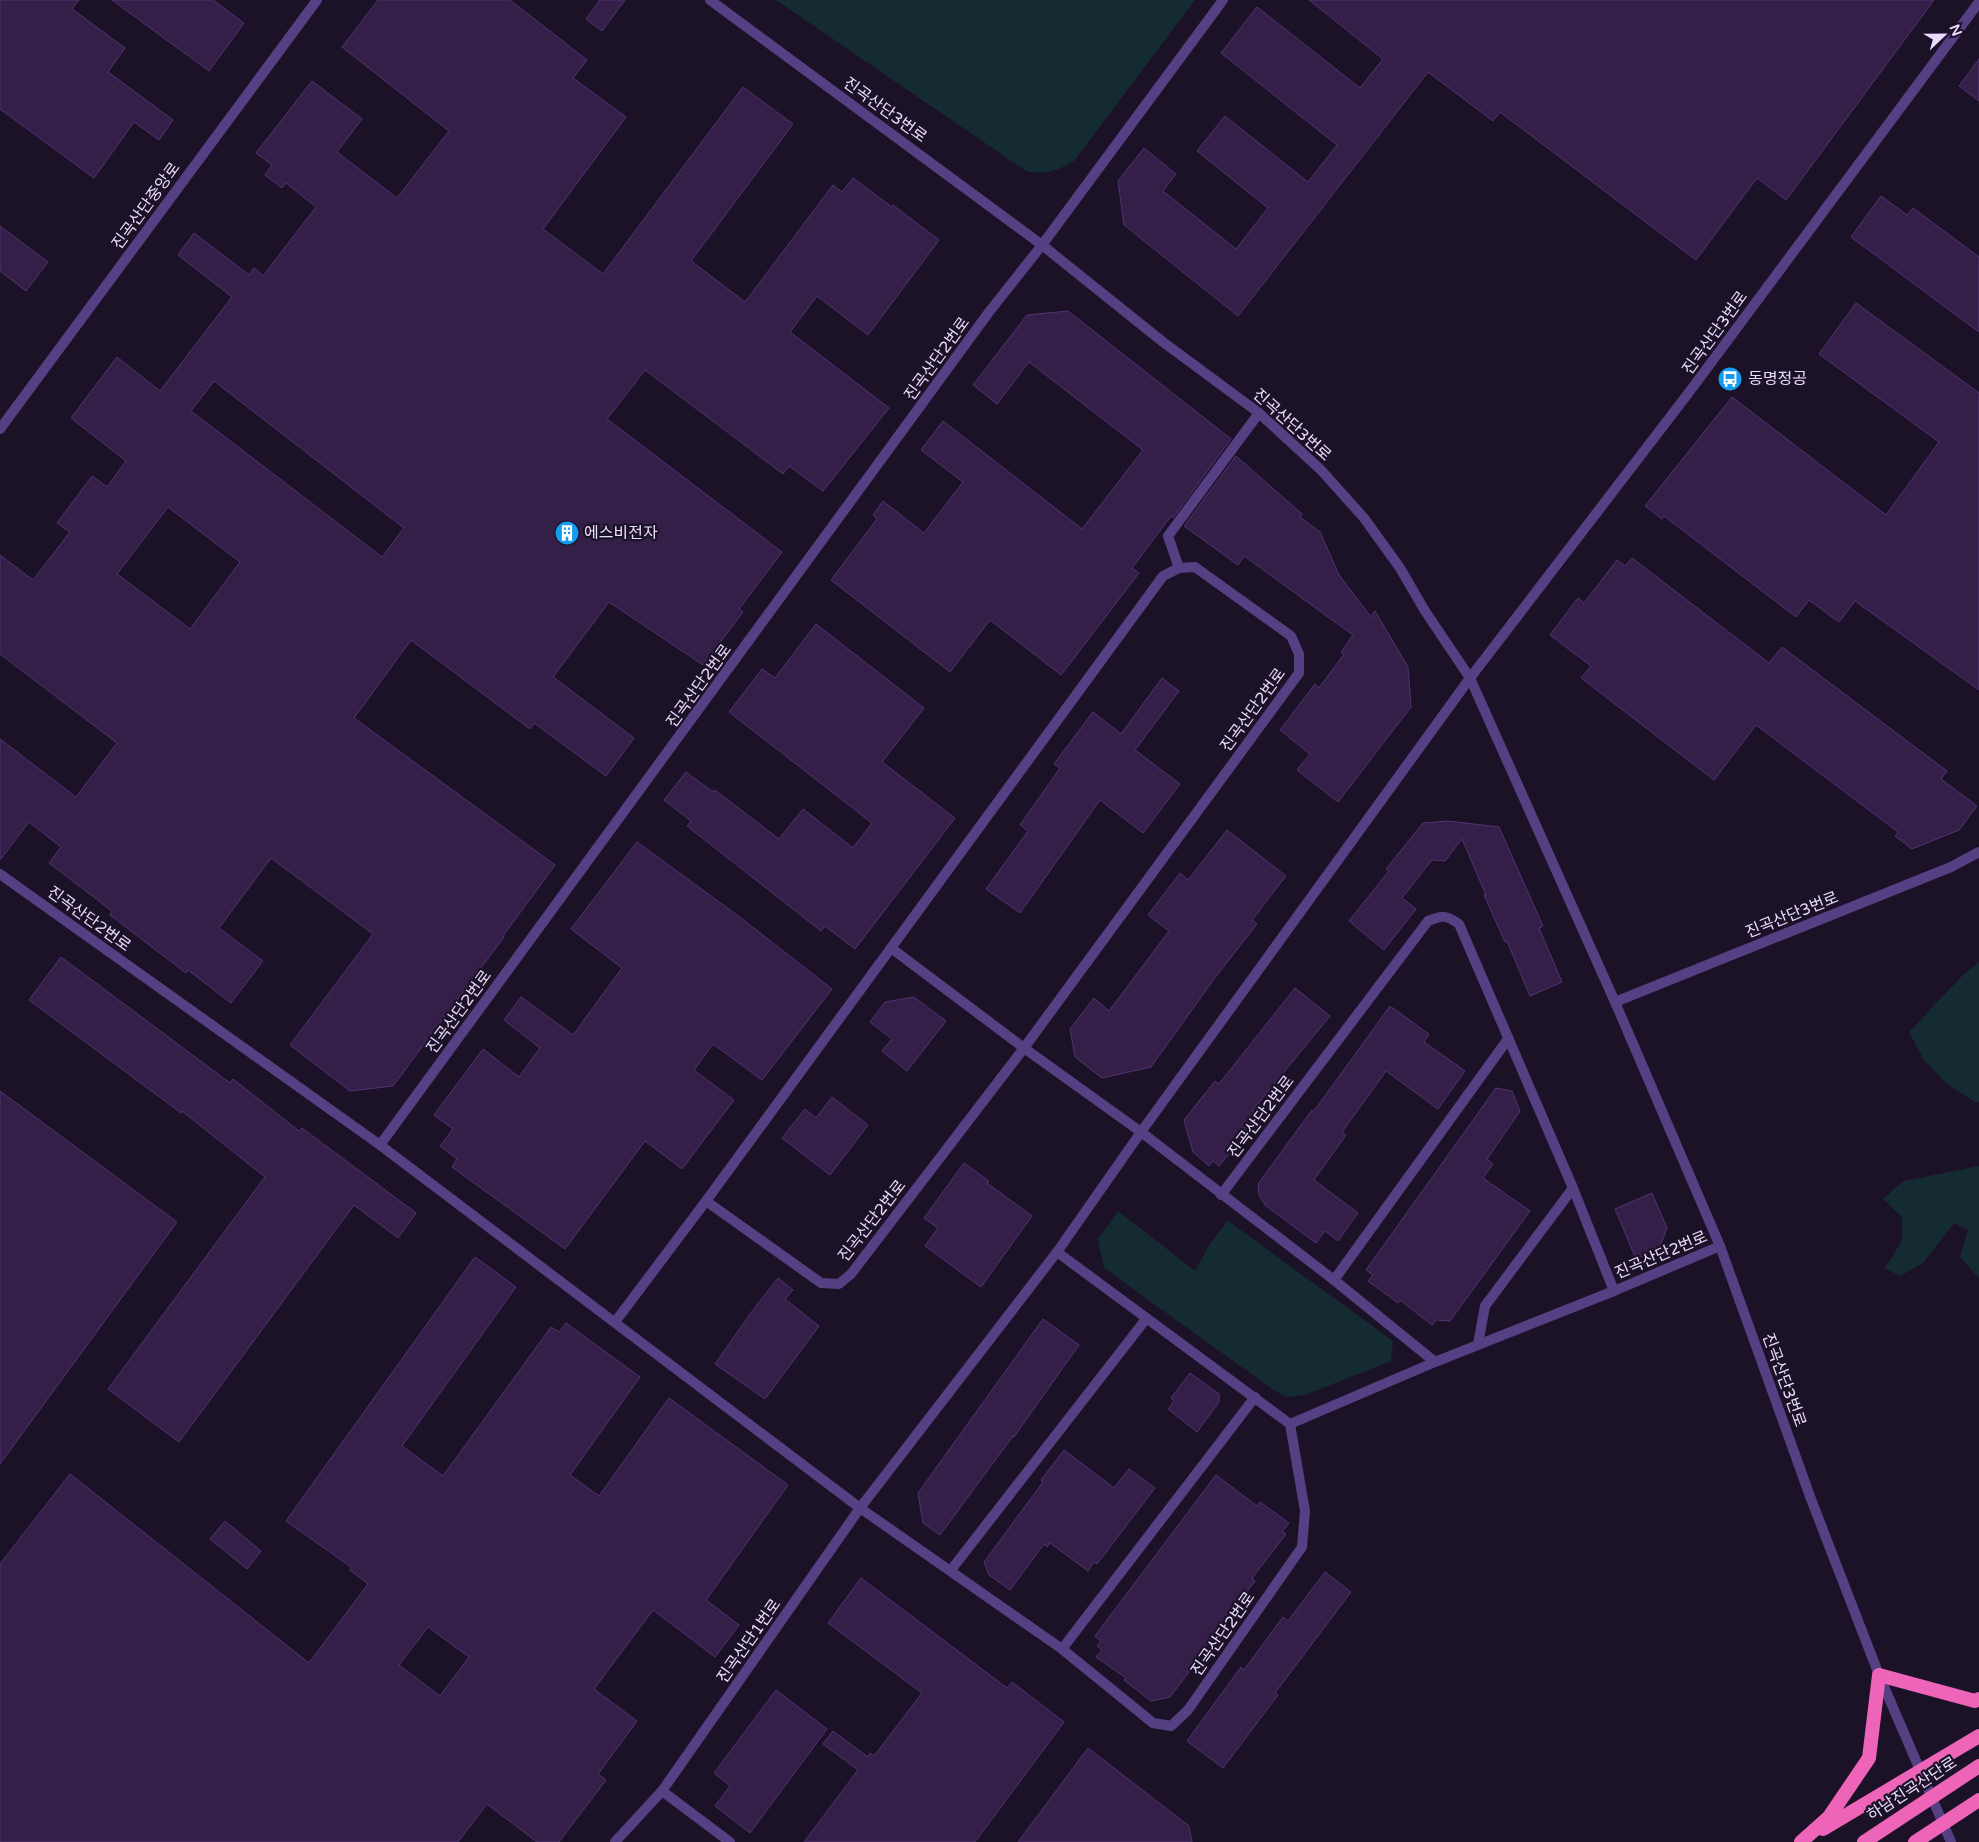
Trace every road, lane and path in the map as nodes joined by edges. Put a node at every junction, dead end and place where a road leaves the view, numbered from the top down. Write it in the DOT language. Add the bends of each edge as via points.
graph roads {
  1 [pos="317,0"];
  2 [pos="710,0"];
  3 [pos="1223,0"];
  4 [pos="1979,2"];
  5 [pos="1042,245"];
  6 [pos="1259,413"];
  7 [pos="0,429"];
  8 [pos="1179,568"];
  9 [pos="1470,678"];
  10 [pos="1979,852"];
  11 [pos="0,874"];
  12 [pos="891,948"];
  13 [pos="1615,1002"];
  14 [pos="1508,1039"];
  15 [pos="1024,1048"];
  16 [pos="1140,1132"];
  17 [pos="380,1145"];
  18 [pos="1573,1188"];
  19 [pos="1221,1195"];
  20 [pos="706,1201"];
  21 [pos="1720,1246"];
  22 [pos="1057,1252"];
  23 [pos="1334,1280"];
  24 [pos="1614,1291"];
  25 [pos="1146,1320"];
  26 [pos="615,1322"];
  27 [pos="1478,1344"];
  28 [pos="1435,1362"];
  29 [pos="1255,1397"];
  30 [pos="1290,1424"];
  31 [pos="860,1508"];
  32 [pos="951,1570"];
  33 [pos="1062,1649"];
  34 [pos="1879,1675"];
  35 [pos="1979,1699"];
  36 [pos="1979,1736"];
  37 [pos="1979,1766"];
  38 [pos="1921,1770"];
  39 [pos="662,1791"];
  40 [pos="1979,1800"];
  41 [pos="1804,1841"];
  42 [pos="615,1842"];
  43 [pos="730,1842"];
  44 [pos="1864,1842"];
  45 [pos="1915,1842"];
  46 [pos="1951,1842"];
  1 -- 7 [label="street, 진곡산단중앙로"];
  2 -- 5 [label="street, 진곡산단3번로"];
  3 -- 5 [label="street"];
  4 -- 9 [label="street, 진곡산단3번로" via="1690,391"];
  5 -- 6 [label="street, 진곡산단3번로" via="1163,342"];
  5 -- 17 [label="street, 진곡산단2번로"];
  6 -- 8 [label="street" via="1168,536"];
  6 -- 9 [label="street, 진곡산단3번로" via="1321,470 1364,518"];
  8 -- 12 [label="street" via="1163,576"];
  8 -- 15 [label="street, 진곡산단2번로" via="1195,567 1291,636 1299,654 1299,673"];
  9 -- 13 [label="street, 진곡산단3번로"];
  9 -- 16 [label="street"];
  10 -- 13 [label="street, 진곡산단3번로" via="1951,867"];
  11 -- 17 [label="street, 진곡산단2번로"];
  12 -- 15 [label="street"];
  12 -- 20 [label="street"];
  13 -- 21 [label="street, 진곡산단3번로"];
  14 -- 18 [label="street, 진곡산단2번로"];
  14 -- 19 [label="street, 진곡산단2번로" via="1459,924 1440,916 1428,921"];
  14 -- 23 [label="street"];
  15 -- 16 [label="street"];
  15 -- 20 [label="street, 진곡산단2번로" via="851,1274 839,1284 821,1283"];
  16 -- 19 [label="street"];
  16 -- 22 [label="street"];
  17 -- 26 [label="street, 진곡산단2번로"];
  18 -- 24 [label="street, 진곡산단2번로"];
  18 -- 27 [label="street" via="1485,1306"];
  19 -- 23 [label="street"];
  20 -- 26 [label="street"];
  21 -- 24 [label="street, 진곡산단2번로"];
  21 -- 34 [label="street, 진곡산단3번로" via="1811,1499"];
  22 -- 25 [label="street"];
  22 -- 31 [label="street"];
  23 -- 28 [label="street"];
  24 -- 27 [label="street, 진곡산단2번로"];
  25 -- 29 [label="street"];
  25 -- 32 [label="street"];
  26 -- 31 [label="street, 진곡산단2번로"];
  27 -- 28 [label="street, 진곡산단2번로"];
  28 -- 30 [label="street, 진곡산단2번로"];
  29 -- 30 [label="street"];
  29 -- 33 [label="street"];
  30 -- 33 [label="street, 진곡산단2번로" via="1305,1511 1302,1548 1177,1721 1171,1726 1153,1723"];
  31 -- 32 [label="street, 진곡산단2번로"];
  31 -- 39 [label="street, 진곡산단1번로"];
  32 -- 33 [label="street, 진곡산단2번로"];
  34 -- 35 [label="highway" via="1975,1701"];
  34 -- 38 [label="street, 진곡산단3번로"];
  34 -- 41 [label="highway" via="1869,1758 1829,1817"];
  36 -- 38 [label="highway"];
  37 -- 44 [label="highway, 하남진곡산단로"];
  38 -- 41 [label="highway"];
  38 -- 46 [label="street, 진곡산단3번로"];
  39 -- 42 [label="street, 진곡산단1번로"];
  39 -- 43 [label="street"];
  40 -- 45 [label="highway"];
}
